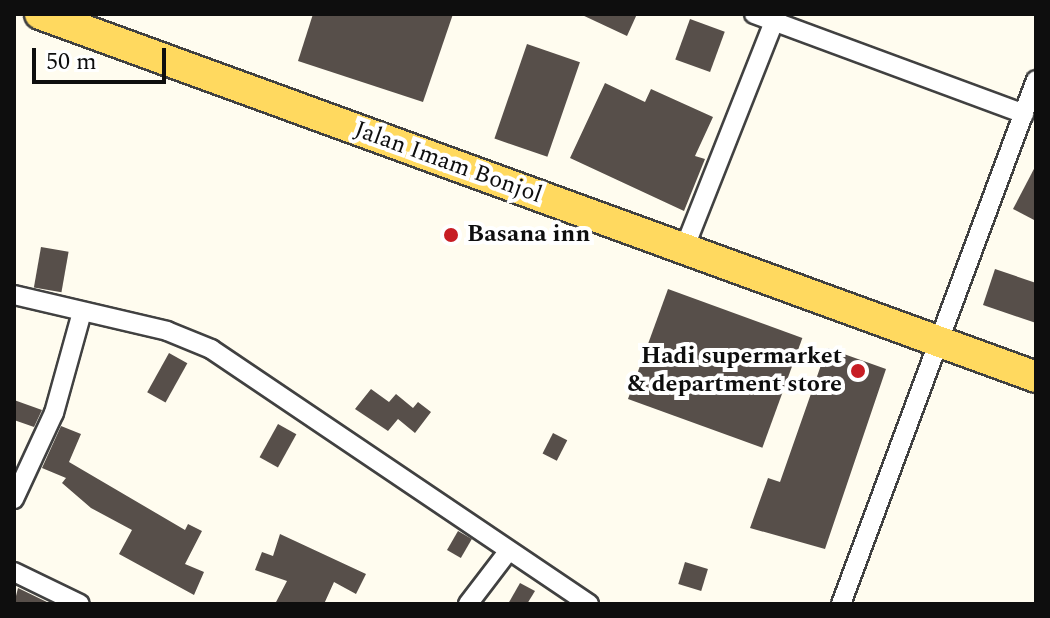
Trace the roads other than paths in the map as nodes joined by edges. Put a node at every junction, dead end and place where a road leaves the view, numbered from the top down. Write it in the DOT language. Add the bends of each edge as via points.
graph roads {
  1 [pos="40,14"];
  2 [pos="754,14"];
  3 [pos="776,18"];
  4 [pos="1036,80"];
  5 [pos="1024,114"];
  6 [pos="684,249"];
  7 [pos="14,295"];
  8 [pos="82,312"];
  9 [pos="939,342"];
  10 [pos="1036,377"];
  11 [pos="14,499"];
  12 [pos="507,553"];
  13 [pos="14,572"];
  14 [pos="80,604"];
  15 [pos="468,604"];
  16 [pos="589,604"];
  17 [pos="841,604"];
  1 -- 6 [label="main road, Jalan Imam Bonjol"];
  2 -- 3 [label="street"];
  3 -- 5 [label="street"];
  3 -- 6 [label="street"];
  4 -- 5 [label="street"];
  5 -- 9 [label="street"];
  6 -- 9 [label="main road, Jalan Imam Bonjol"];
  7 -- 8 [label="street"];
  8 -- 11 [label="street" via="54,413"];
  8 -- 12 [label="street" via="167,331 211,349 320,418"];
  9 -- 10 [label="main road, Jalan Imam Bonjol"];
  9 -- 17 [label="street"];
  12 -- 15 [label="street"];
  12 -- 16 [label="street"];
  13 -- 14 [label="street"];
}
